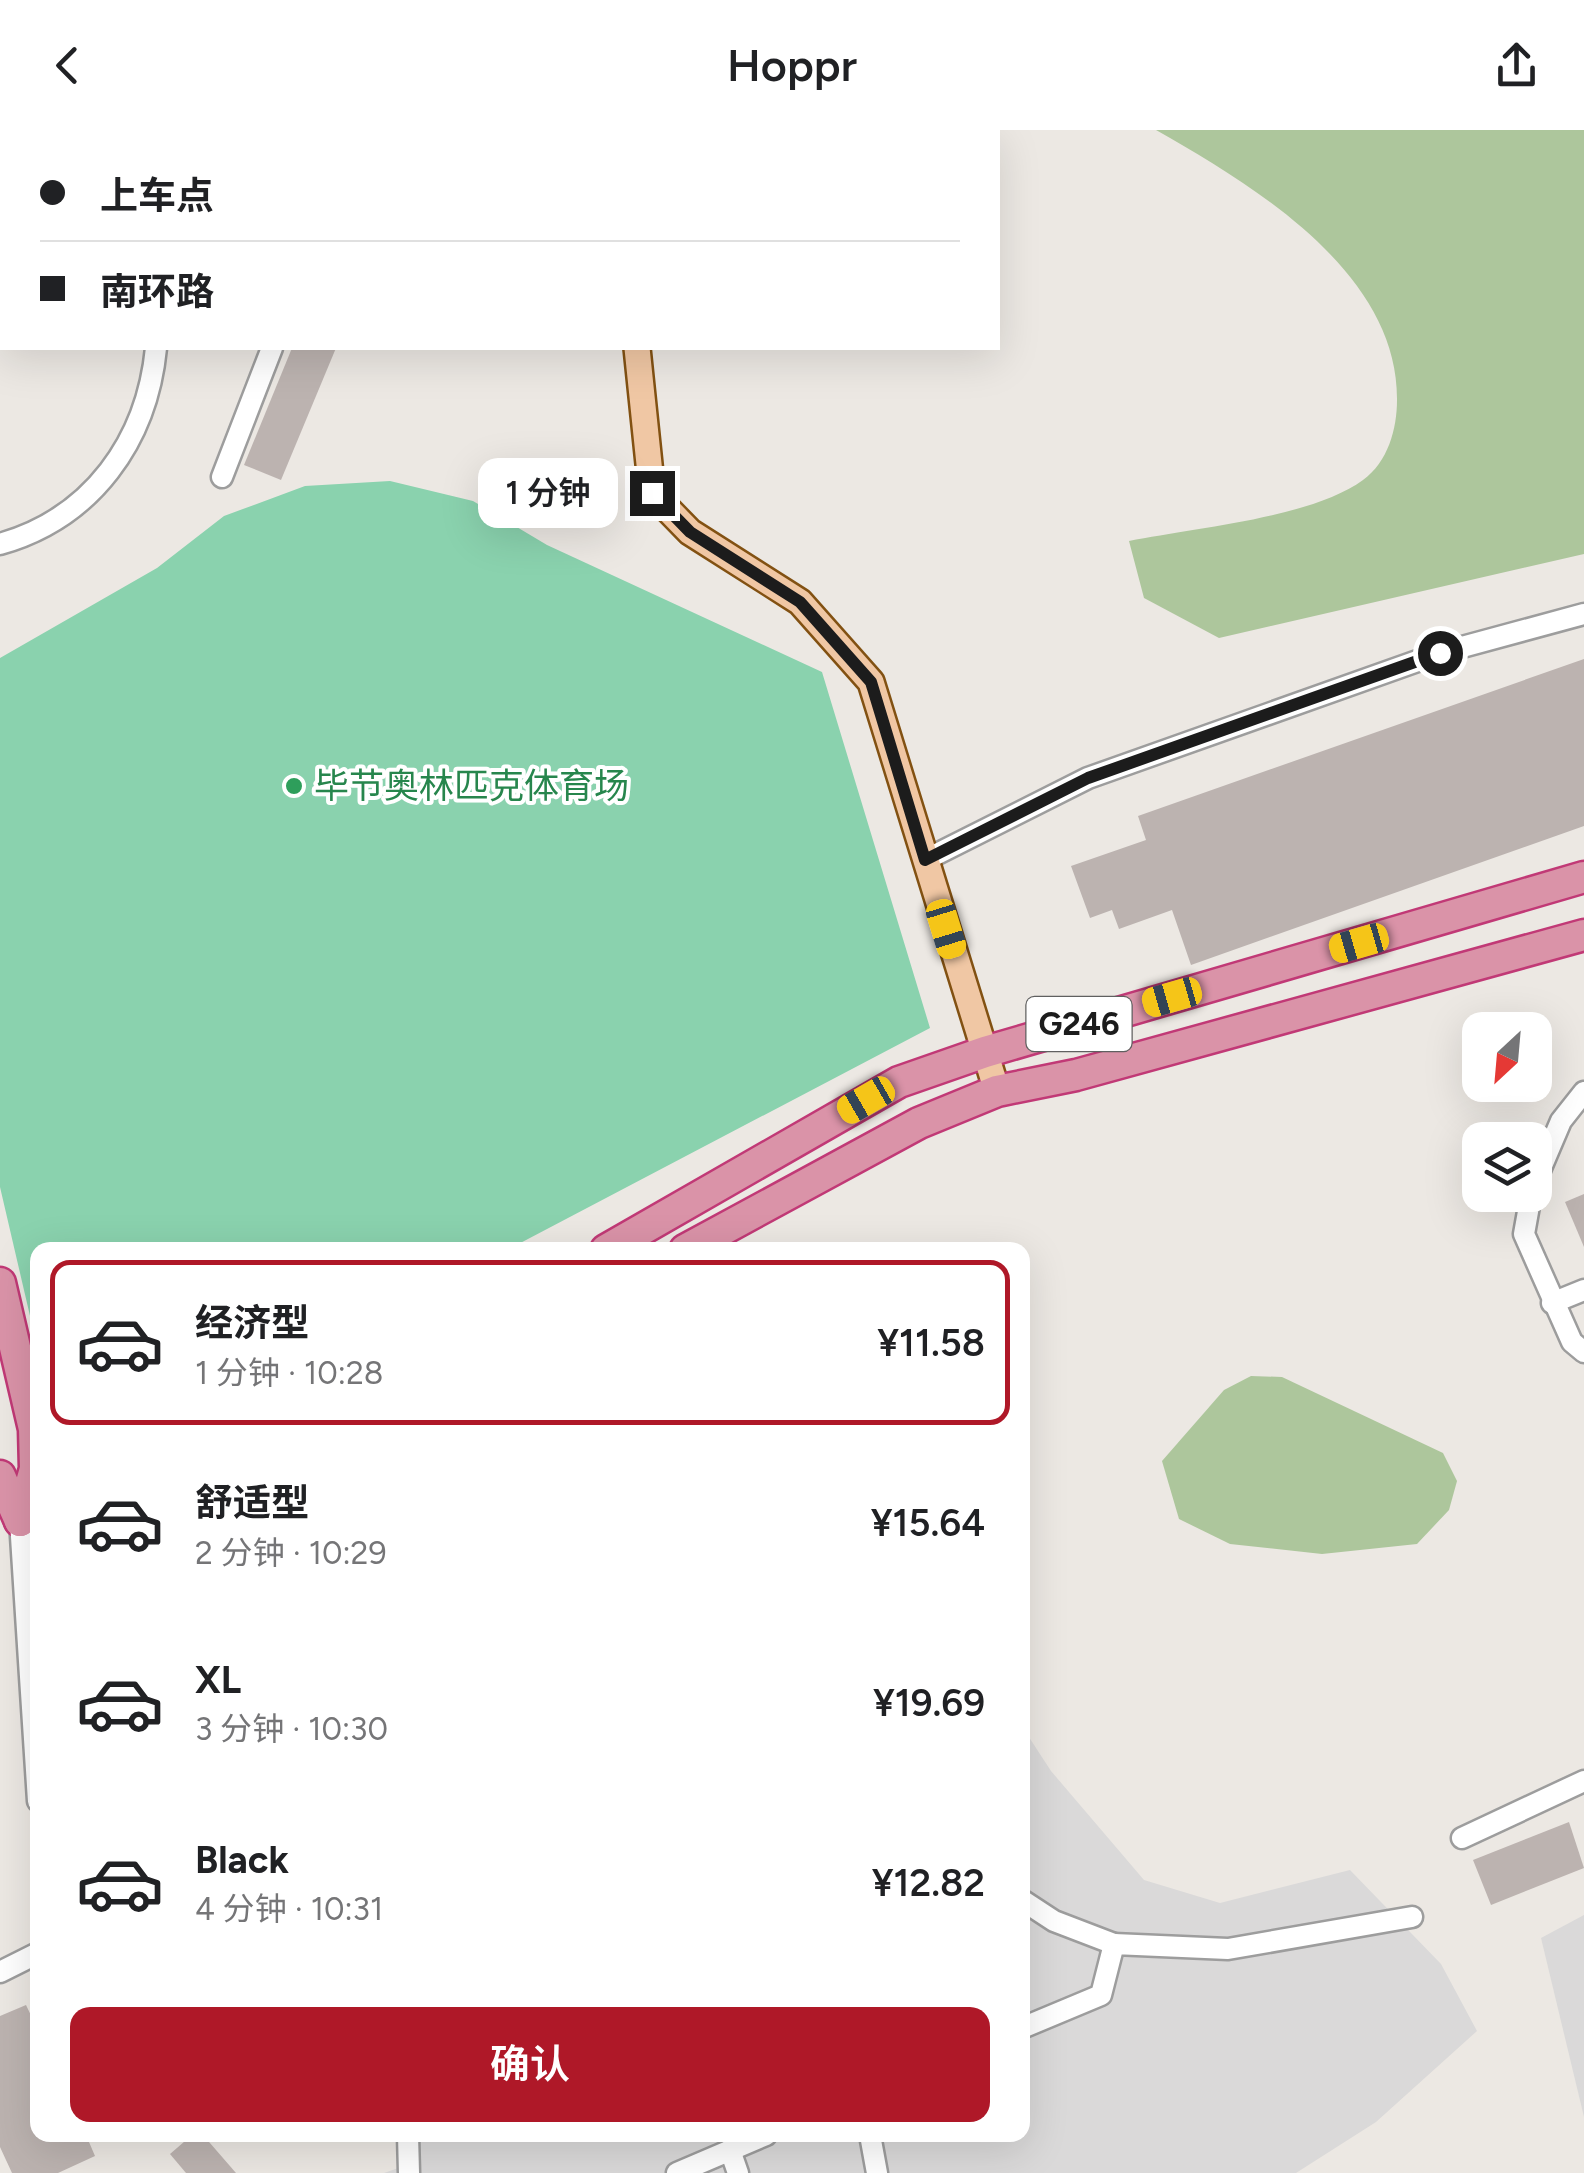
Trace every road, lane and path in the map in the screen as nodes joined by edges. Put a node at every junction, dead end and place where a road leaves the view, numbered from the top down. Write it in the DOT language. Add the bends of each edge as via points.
graph roads {
  1 [pos="156,350"];
  2 [pos="271,350"];
  3 [pos="637,350"];
  4 [pos="222,477"];
  5 [pos="0,544"];
  6 [pos="1584,614"];
  7 [pos="925,860"];
  8 [pos="1584,877"];
  9 [pos="1584,936"];
  10 [pos="985,1052"];
  11 [pos="997,1091"];
  12 [pos="1584,1092"];
  13 [pos="1552,1142"];
  14 [pos="1528,1212"];
  15 [pos="620,1242"];
  16 [pos="700,1242"];
  17 [pos="0,1283"];
  18 [pos="1584,1290"];
  19 [pos="1552,1303"];
  20 [pos="1584,1352"];
  21 [pos="30,1413"];
  22 [pos="30,1470"];
  23 [pos="1,1482"];
  24 [pos="30,1487"];
  25 [pos="19,1522"];
  26 [pos="30,1684"];
  27 [pos="1584,1781"];
  28 [pos="1462,1838"];
  29 [pos="1030,1905"];
  30 [pos="1412,1917"];
  31 [pos="1114,1944"];
  32 [pos="30,1957"];
  33 [pos="0,1972"];
  34 [pos="1030,2025"];
  35 [pos="408,2142"];
  36 [pos="749,2142"];
  37 [pos="871,2142"];
  38 [pos="730,2150"];
  39 [pos="408,2173"];
  40 [pos="677,2173"];
  41 [pos="738,2173"];
  42 [pos="877,2173"];
  1 -- 5 [label="street" via="132,442 90,497 33,535"];
  2 -- 4 [label="street"];
  3 -- 7 [label="main road" via="652,493 690,532 800,602 871,682"];
  6 -- 7 [label="street" via="1440,653 1088,778"];
  7 -- 10 [label="main road"];
  8 -- 10 [label="highway, G246"];
  9 -- 11 [label="highway, G246"];
  10 -- 11 [label="main road"];
  10 -- 15 [label="highway, G246" via="898,1082"];
  11 -- 16 [label="highway, G246" via="919,1123"];
  12 -- 13 [label="street"];
  14 -- 19 [label="street" via="1524,1234"];
  17 -- 21 [label="highway"];
  18 -- 19 [label="street"];
  19 -- 20 [label="street"];
  22 -- 23 [label="main road"];
  23 -- 25 [label="highway"];
  24 -- 25 [label="highway"];
  25 -- 26 [label="street"];
  27 -- 28 [label="street"];
  29 -- 31 [label="street"];
  30 -- 31 [label="street" via="1228,1949"];
  31 -- 34 [label="street" via="1101,1995"];
  32 -- 33 [label="street"];
  35 -- 39 [label="street"];
  36 -- 38 [label="street"];
  37 -- 42 [label="street"];
  38 -- 40 [label="street"];
  38 -- 41 [label="street"];
}
